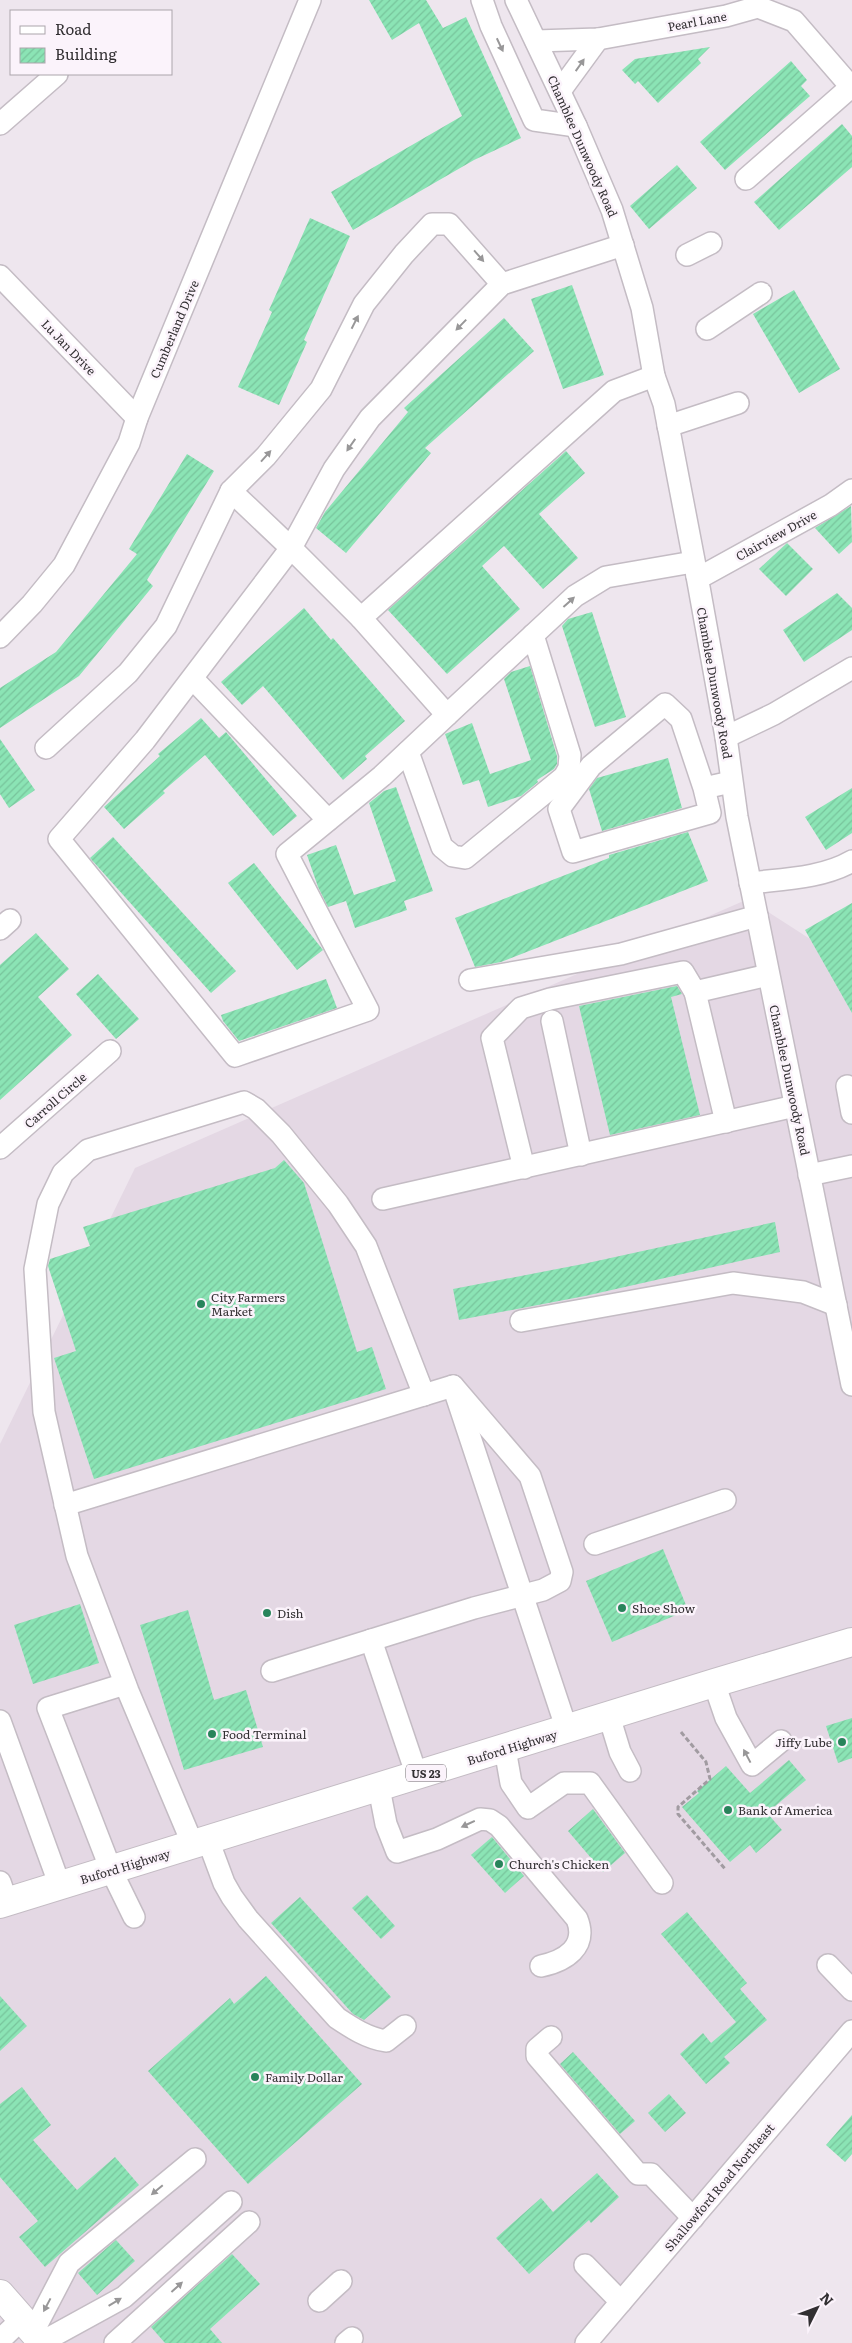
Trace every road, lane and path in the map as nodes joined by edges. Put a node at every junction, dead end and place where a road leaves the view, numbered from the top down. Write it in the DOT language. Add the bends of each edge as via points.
graph roads {
  1 [pos="310,0"];
  2 [pos="482,0"];
  3 [pos="516,0"];
  4 [pos="598,39"];
  5 [pos="536,41"];
  6 [pos="57,75"];
  7 [pos="852,88"];
  8 [pos="560,91"];
  9 [pos="0,124"];
  10 [pos="576,126"];
  11 [pos="746,179"];
  12 [pos="711,243"];
  13 [pos="623,245"];
  14 [pos="687,255"];
  15 [pos="0,276"];
  16 [pos="499,280"];
  17 [pos="761,293"];
  18 [pos="708,329"];
  19 [pos="654,376"];
  20 [pos="738,403"];
  21 [pos="137,418"];
  22 [pos="668,426"];
  23 [pos="852,490"];
  24 [pos="232,491"];
  25 [pos="292,548"];
  26 [pos="695,569"];
  27 [pos="361,618"];
  28 [pos="533,635"];
  29 [pos="0,637"];
  30 [pos="852,668"];
  31 [pos="193,679"];
  32 [pos="448,715"];
  33 [pos="726,737"];
  34 [pos="46,748"];
  35 [pos="408,752"];
  36 [pos="731,782"];
  37 [pos="704,788"];
  38 [pos="328,820"];
  39 [pos="852,861"];
  40 [pos="750,883"];
  41 [pos="757,916"];
  42 [pos="768,975"];
  43 [pos="470,980"];
  44 [pos="695,992"];
  45 [pos="552,1021"];
  46 [pos="110,1051"];
  47 [pos="847,1086"];
  48 [pos="795,1106"];
  49 [pos="852,1112"];
  50 [pos="726,1122"];
  51 [pos="0,1148"];
  52 [pos="581,1155"];
  53 [pos="852,1166"];
  54 [pos="524,1168"];
  55 [pos="809,1175"];
  56 [pos="383,1199"];
  57 [pos="836,1305"];
  58 [pos="521,1320"];
  59 [pos="852,1385"];
  60 [pos="453,1386"];
  61 [pos="424,1395"];
  62 [pos="725,1500"];
  63 [pos="65,1504"];
  64 [pos="595,1544"];
  65 [pos="522,1596"];
  66 [pos="371,1640"];
  67 [pos="852,1642"];
  68 [pos="272,1671"];
  69 [pos="714,1683"];
  70 [pos="125,1684"];
  71 [pos="609,1716"];
  72 [pos="0,1721"];
  73 [pos="567,1730"];
  74 [pos="682,1732"];
  75 [pos="781,1741"];
  76 [pos="505,1749"];
  77 [pos="630,1771"];
  78 [pos="417,1776"];
  79 [pos="378,1788"];
  80 [pos="201,1843"];
  81 [pos="111,1870"];
  82 [pos="726,1870"];
  83 [pos="662,1883"];
  84 [pos="60,1886"];
  85 [pos="2,1896"];
  86 [pos="134,1917"];
  87 [pos="828,1965"];
  88 [pos="541,1966"];
  89 [pos="852,1990"];
  90 [pos="405,2026"];
  91 [pos="852,2031"];
  92 [pos="551,2037"];
  93 [pos="195,2159"];
  94 [pos="231,2202"];
  95 [pos="693,2218"];
  96 [pos="249,2222"];
  97 [pos="585,2265"];
  98 [pos="341,2281"];
  99 [pos="0,2294"];
  100 [pos="319,2301"];
  101 [pos="621,2302"];
  102 [pos="35,2334"];
  103 [pos="0,2340"];
  104 [pos="115,2343"];
  105 [pos="586,2343"];
  1 -- 21 [label="street, Cumberland Drive"];
  2 -- 10 [label="street, one-way" via="534,120"];
  3 -- 5 [label="street, Chamblee Dunwoody Road"];
  4 -- 5 [label="street, Pearl Lane"];
  4 -- 7 [label="street, Pearl Lane" via="726,16 758,7 794,21"];
  8 -- 4 [label="street, one-way"];
  5 -- 8 [label="street, Chamblee Dunwoody Road"];
  6 -- 9 [label="street"];
  7 -- 11 [label="street"];
  8 -- 10 [label="street, Chamblee Dunwoody Road"];
  10 -- 13 [label="street, Chamblee Dunwoody Road" via="612,210"];
  12 -- 14 [label="street"];
  13 -- 16 [label="street"];
  13 -- 19 [label="street, Chamblee Dunwoody Road" via="642,308"];
  15 -- 21 [label="street, Lu Jan Drive"];
  24 -- 16 [label="street, one-way" via="266,456 321,389 364,304 432,224 450,224"];
  16 -- 25 [label="street, one-way" via="370,418 334,469"];
  17 -- 18 [label="street"];
  19 -- 22 [label="street, Chamblee Dunwoody Road"];
  19 -- 27 [label="street" via="614,391"];
  20 -- 22 [label="street"];
  21 -- 29 [label="street, Cumberland Drive" via="129,443 64,564"];
  22 -- 26 [label="street, Chamblee Dunwoody Road"];
  23 -- 26 [label="street, Clairview Drive" via="823,510 706,574"];
  24 -- 25 [label="street"];
  24 -- 34 [label="street" via="166,626 128,673"];
  25 -- 27 [label="street"];
  25 -- 31 [label="street"];
  28 -- 26 [label="street, Clairview Drive, one-way" via="575,596 606,577"];
  26 -- 33 [label="street, Chamblee Dunwoody Road"];
  27 -- 32 [label="street"];
  28 -- 32 [label="street, Clairview Drive"];
  28 -- 35 [label="street" via="570,755 564,777 465,858 453,856 442,847"];
  30 -- 33 [label="street" via="774,714"];
  31 -- 38 [label="street"];
  31 -- 38 [label="street, Clairview Drive" via="59,839 235,1056 368,1010 287,854"];
  32 -- 35 [label="street, Clairview Drive"];
  33 -- 36 [label="street, Chamblee Dunwoody Road"];
  35 -- 38 [label="street, Clairview Drive"];
  36 -- 37 [label="street"];
  36 -- 40 [label="street, Chamblee Dunwoody Road"];
  37 -- 37 [label="street" via="710,813 573,852 559,809 591,766 665,704 681,719"];
  39 -- 40 [label="street" via="841,867 796,878"];
  40 -- 41 [label="street, Chamblee Dunwoody Road"];
  41 -- 42 [label="street, Chamblee Dunwoody Road"];
  41 -- 43 [label="street" via="621,954"];
  42 -- 44 [label="street"];
  42 -- 48 [label="street, Chamblee Dunwoody Road"];
  44 -- 50 [label="street"];
  44 -- 54 [label="street" via="683,972 521,1008 492,1038"];
  45 -- 52 [label="street"];
  46 -- 51 [label="street, Carroll Circle"];
  47 -- 49 [label="street"];
  48 -- 50 [label="street"];
  48 -- 55 [label="street, Chamblee Dunwoody Road"];
  50 -- 52 [label="street"];
  52 -- 54 [label="street"];
  53 -- 55 [label="street"];
  54 -- 56 [label="street"];
  55 -- 57 [label="street, Chamblee Dunwoody Road"];
  57 -- 58 [label="street" via="804,1292 733,1283"];
  57 -- 59 [label="street, Chamblee Dunwoody Road"];
  60 -- 61 [label="street"];
  60 -- 65 [label="street"];
  60 -- 65 [label="street" via="518,1460 536,1490 562,1572 560,1581"];
  61 -- 63 [label="street"];
  61 -- 63 [label="street" via="366,1246 338,1204 281,1134 256,1109 244,1102 88,1150 63,1173 48,1204 35,1269 44,1412"];
  62 -- 64 [label="street"];
  63 -- 70 [label="street" via="77,1556"];
  65 -- 66 [label="street"];
  65 -- 73 [label="street"];
  66 -- 68 [label="street"];
  66 -- 78 [label="street"];
  67 -- 69 [label="main road, Buford Highway / US 23"];
  69 -- 71 [label="main road, Buford Highway / US 23"];
  75 -- 69 [label="street, one-way" via="752,1765 726,1718"];
  70 -- 80 [label="street"];
  70 -- 81 [label="street" via="48,1708"];
  71 -- 73 [label="main road, Buford Highway / US 23"];
  71 -- 77 [label="street" via="620,1752"];
  72 -- 84 [label="street"];
  73 -- 76 [label="main road, Buford Highway / US 23"];
  74 -- 82 [label="path" via="706,1762 710,1779 678,1807 678,1814"];
  76 -- 78 [label="main road, Buford Highway / US 23"];
  76 -- 83 [label="street" via="511,1783 528,1808 564,1783 590,1783"];
  78 -- 79 [label="main road, Buford Highway / US 23"];
  79 -- 80 [label="main road, Buford Highway / US 23"];
  88 -- 79 [label="street, one-way" via="558,1962 572,1950 581,1939 581,1929 577,1919 499,1826 490,1820 480,1819 437,1839 398,1852 386,1824"];
  80 -- 81 [label="main road, Buford Highway / US 23"];
  80 -- 90 [label="street" via="237,1904 337,2018 376,2040 386,2041"];
  81 -- 84 [label="main road, Buford Highway / US 23"];
  81 -- 86 [label="street"];
  84 -- 85 [label="main road, Buford Highway / US 23"];
  87 -- 89 [label="street"];
  91 -- 95 [label="street, Shallowford Road Northeast"];
  92 -- 95 [label="street" via="537,2049 536,2056 638,2174 652,2174"];
  93 -- 102 [label="street, one-way" via="69,2262"];
  102 -- 94 [label="street, one-way" via="124,2297"];
  95 -- 101 [label="street, Shallowford Road Northeast"];
  104 -- 96 [label="street, one-way"];
  97 -- 101 [label="street"];
  98 -- 100 [label="street"];
  99 -- 102 [label="main road"];
  101 -- 105 [label="street, Shallowford Road Northeast"];
  102 -- 103 [label="street"];
}
